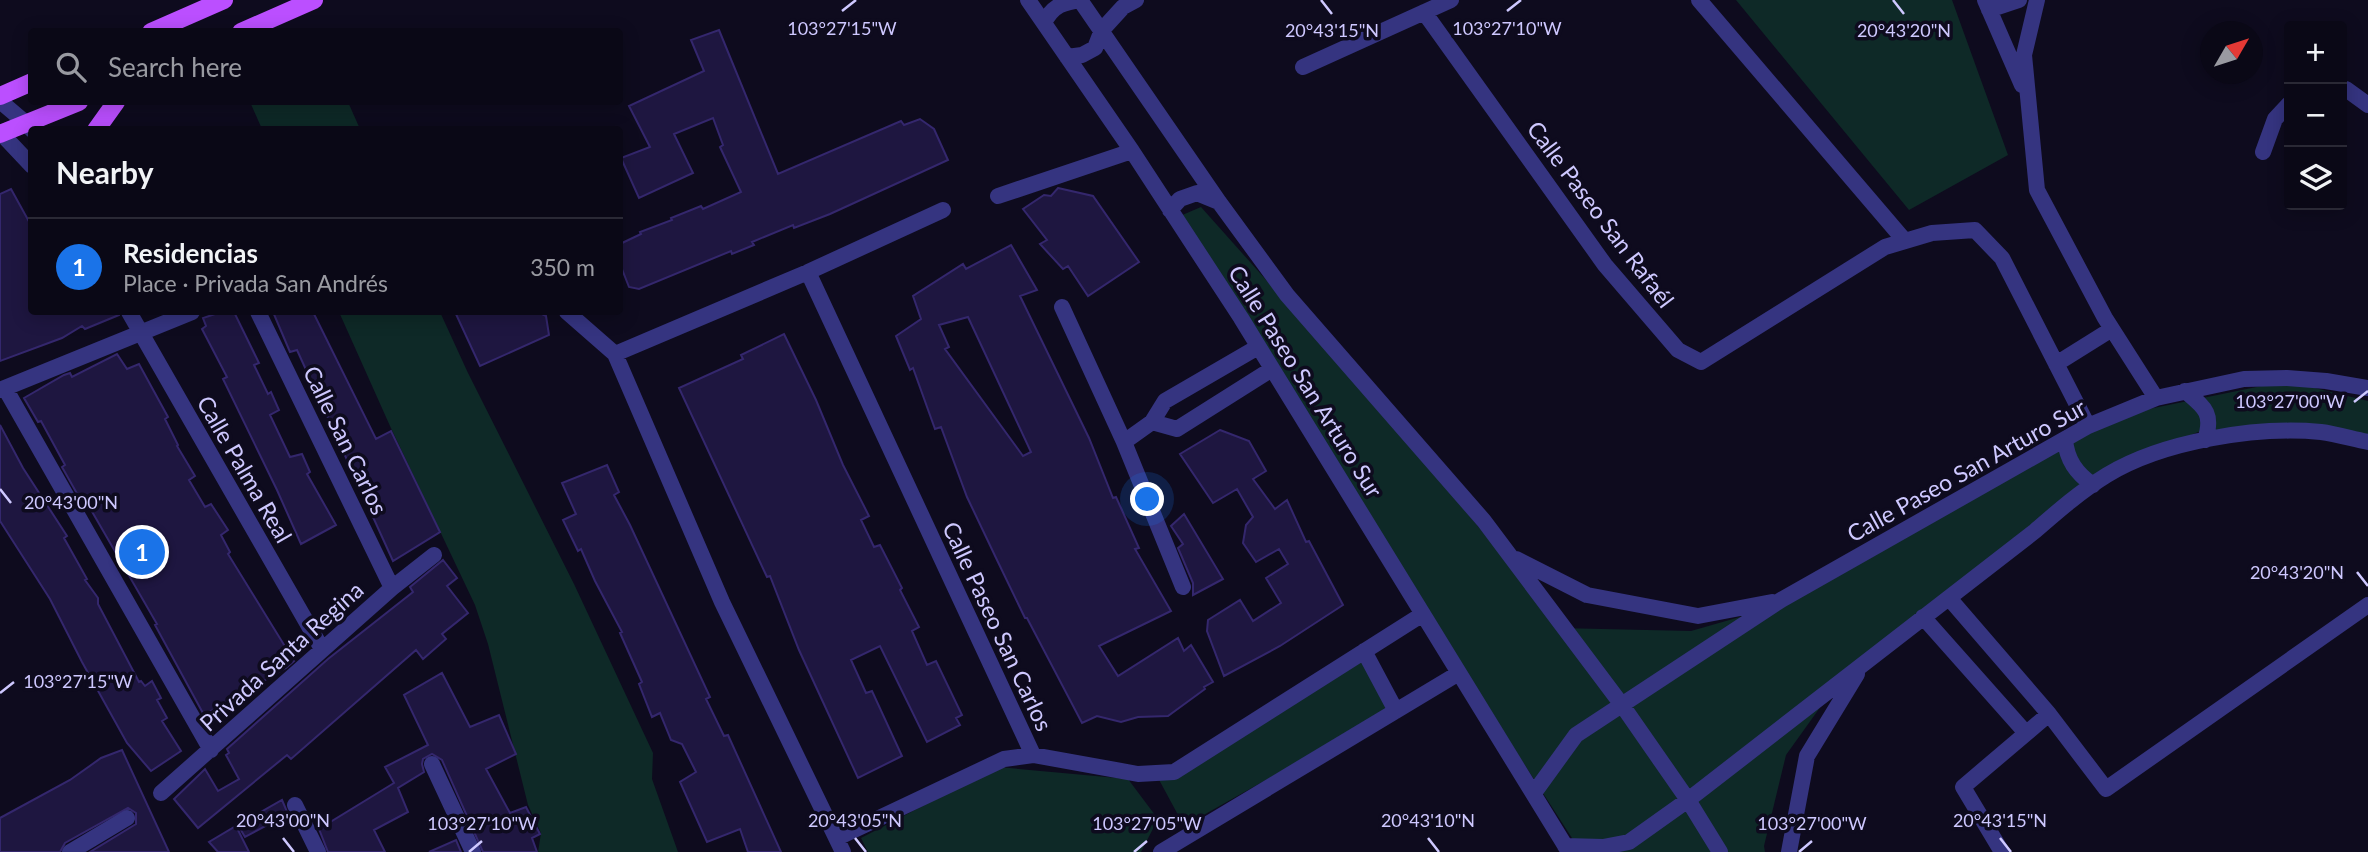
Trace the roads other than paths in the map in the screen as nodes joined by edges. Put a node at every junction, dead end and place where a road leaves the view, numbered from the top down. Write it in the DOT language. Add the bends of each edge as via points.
graph roads {
  1 [pos="224,0"];
  2 [pos="314,0"];
  3 [pos="1028,0"];
  4 [pos="1081,0"];
  5 [pos="1136,0"];
  6 [pos="1451,0"];
  7 [pos="1699,0"];
  8 [pos="2019,0"];
  9 [pos="2037,0"];
  10 [pos="1987,5"];
  11 [pos="1424,12"];
  12 [pos="1044,23"];
  13 [pos="160,28"];
  14 [pos="250,28"];
  15 [pos="1102,30"];
  16 [pos="1067,57"];
  17 [pos="1303,67"];
  18 [pos="28,84"];
  19 [pos="2347,90"];
  20 [pos="0,96"];
  21 [pos="2028,100"];
  22 [pos="0,102"];
  23 [pos="73,105"];
  24 [pos="114,105"];
  25 [pos="2368,105"];
  26 [pos="2284,109"];
  27 [pos="28,126"];
  28 [pos="31,126"];
  29 [pos="99,126"];
  30 [pos="28,127"];
  31 [pos="1,133"];
  32 [pos="1132,151"];
  33 [pos="2263,152"];
  34 [pos="28,162"];
  35 [pos="998,196"];
  36 [pos="1219,202"];
  37 [pos="943,210"];
  38 [pos="1170,210"];
  39 [pos="1905,241"];
  40 [pos="808,272"];
  41 [pos="1062,307"];
  42 [pos="131,315"];
  43 [pos="184,315"];
  44 [pos="259,315"];
  45 [pos="570,315"];
  46 [pos="2112,329"];
  47 [pos="140,331"];
  48 [pos="1258,347"];
  49 [pos="615,354"];
  50 [pos="2056,363"];
  51 [pos="1272,369"];
  52 [pos="2368,388"];
  53 [pos="3,389"];
  54 [pos="2185,391"];
  55 [pos="2156,398"];
  56 [pos="1152,422"];
  57 [pos="2088,426"];
  58 [pos="2065,440"];
  59 [pos="2205,440"];
  60 [pos="1124,442"];
  61 [pos="2368,442"];
  62 [pos="2093,485"];
  63 [pos="434,555"];
  64 [pos="1510,556"];
  65 [pos="1183,587"];
  66 [pos="392,588"];
  67 [pos="1949,598"];
  68 [pos="1781,600"];
  69 [pos="2368,605"];
  70 [pos="1423,614"];
  71 [pos="1923,617"];
  72 [pos="322,649"];
  73 [pos="1364,651"];
  74 [pos="1863,664"];
  75 [pos="1459,673"];
  76 [pos="1622,705"];
  77 [pos="1396,711"];
  78 [pos="2049,714"];
  79 [pos="2026,733"];
  80 [pos="211,750"];
  81 [pos="1033,755"];
  82 [pos="432,764"];
  83 [pos="161,793"];
  84 [pos="1534,793"];
  85 [pos="1688,800"];
  86 [pos="295,805"];
  87 [pos="127,818"];
  88 [pos="840,845"];
  89 [pos="1567,849"];
  90 [pos="70,852"];
  91 [pos="318,852"];
  92 [pos="474,852"];
  93 [pos="1161,852"];
  94 [pos="1720,852"];
  95 [pos="1789,852"];
  96 [pos="2002,852"];
  1 -- 13 [label="main road"];
  2 -- 14 [label="main road"];
  3 -- 12 [label="street, Calle Paseo San Arturo Sur"];
  4 -- 12 [label="street" via="1059,5"];
  4 -- 15 [label="street, Calle Paseo San Arturo Sur"];
  5 -- 15 [label="street"];
  6 -- 11 [label="street"];
  7 -- 39 [label="street"];
  8 -- 10 [label="street"];
  9 -- 21 [label="street" via="2024,55"];
  10 -- 21 [label="street"];
  11 -- 17 [label="street"];
  11 -- 39 [label="street, Calle Paseo San Rafaél" via="1605,265 1678,350 1701,362 1885,247"];
  12 -- 16 [label="street, Calle Paseo San Arturo Sur"];
  15 -- 16 [label="street" via="1095,48"];
  15 -- 36 [label="street, Calle Paseo San Arturo Sur"];
  16 -- 32 [label="street, Calle Paseo San Arturo Sur"];
  18 -- 20 [label="main road"];
  19 -- 25 [label="street"];
  21 -- 46 [label="street" via="2037,190"];
  22 -- 27 [label="street"];
  23 -- 28 [label="main road"];
  24 -- 29 [label="main road"];
  26 -- 33 [label="street" via="2275,119"];
  30 -- 31 [label="main road"];
  31 -- 34 [label="street"];
  32 -- 35 [label="street"];
  32 -- 38 [label="street, Calle Paseo San Arturo Sur"];
  36 -- 38 [label="street" via="1197,193"];
  36 -- 64 [label="street, Calle Paseo San Arturo Sur" via="1287,295"];
  37 -- 40 [label="street"];
  38 -- 48 [label="street, Calle Paseo San Arturo Sur"];
  39 -- 50 [label="street, Calle Paseo San Rafaél" via="1932,233 1975,230 2002,258"];
  40 -- 49 [label="street"];
  40 -- 81 [label="street, Calle Paseo San Carlos"];
  41 -- 60 [label="street"];
  42 -- 47 [label="street, Calle Palma Real"];
  43 -- 47 [label="street"];
  44 -- 66 [label="street, Calle San Carlos"];
  45 -- 49 [label="street"];
  46 -- 50 [label="street"];
  46 -- 55 [label="street"];
  47 -- 53 [label="street"];
  47 -- 72 [label="street, Calle Palma Real"];
  48 -- 51 [label="street, Calle Paseo San Arturo Sur"];
  48 -- 56 [label="street" via="1165,401"];
  49 -- 88 [label="street" via="722,602"];
  50 -- 57 [label="street, Calle Paseo San Rafaél"];
  51 -- 56 [label="street" via="1177,429"];
  51 -- 70 [label="street, Calle Paseo San Arturo Sur"];
  52 -- 54 [label="street, Calle Paseo San Arturo Sur" via="2287,378 2245,379"];
  53 -- 80 [label="street"];
  54 -- 55 [label="street, Calle Paseo San Arturo Sur"];
  54 -- 59 [label="street" via="2209,418"];
  55 -- 57 [label="street, Calle Paseo San Arturo Sur"];
  56 -- 60 [label="street"];
  57 -- 58 [label="street, Calle Paseo San Arturo Sur"];
  58 -- 62 [label="street" via="2072,465"];
  58 -- 68 [label="street, Calle Paseo San Arturo Sur"];
  59 -- 61 [label="street, Calle Paseo San Arturo Sur" via="2258,432 2321,432"];
  59 -- 62 [label="street, Calle Paseo San Arturo Sur" via="2159,452"];
  60 -- 65 [label="street"];
  62 -- 67 [label="street, Calle Paseo San Arturo Sur"];
  63 -- 66 [label="street, Privada Santa Regina"];
  64 -- 68 [label="street" via="1587,595 1698,616"];
  64 -- 76 [label="street, Calle Paseo San Arturo Sur"];
  66 -- 72 [label="street, Privada Santa Regina"];
  67 -- 71 [label="street, Calle Paseo San Arturo Sur"];
  67 -- 78 [label="street"];
  68 -- 76 [label="street, Calle Paseo San Arturo Sur"];
  69 -- 78 [label="street" via="2106,789"];
  70 -- 73 [label="street, Calle Paseo San Carlos"];
  70 -- 75 [label="street, Calle Paseo San Arturo Sur"];
  71 -- 74 [label="street, Calle Paseo San Arturo Sur"];
  71 -- 79 [label="street"];
  72 -- 80 [label="street, Privada Santa Regina"];
  73 -- 77 [label="street"];
  73 -- 81 [label="street, Calle Paseo San Carlos" via="1174,772 1138,774"];
  74 -- 85 [label="street, Calle Paseo San Arturo Sur"];
  74 -- 95 [label="street" via="1807,756"];
  75 -- 77 [label="street"];
  75 -- 84 [label="street, Calle Paseo San Arturo Sur"];
  76 -- 84 [label="street, Calle Paseo San Arturo Sur" via="1576,735"];
  76 -- 85 [label="street, Calle Paseo San Arturo Sur"];
  77 -- 93 [label="street"];
  78 -- 79 [label="street"];
  79 -- 96 [label="street" via="1964,787"];
  80 -- 83 [label="street, Privada Santa Regina"];
  81 -- 88 [label="street" via="1004,759"];
  82 -- 92 [label="street"];
  84 -- 89 [label="street, Calle Paseo San Arturo Sur"];
  85 -- 89 [label="street, Calle Paseo San Arturo Sur" via="1629,842"];
  85 -- 94 [label="street, Calle Paseo San Arturo Sur"];
  86 -- 91 [label="street"];
  87 -- 90 [label="street"];
}
